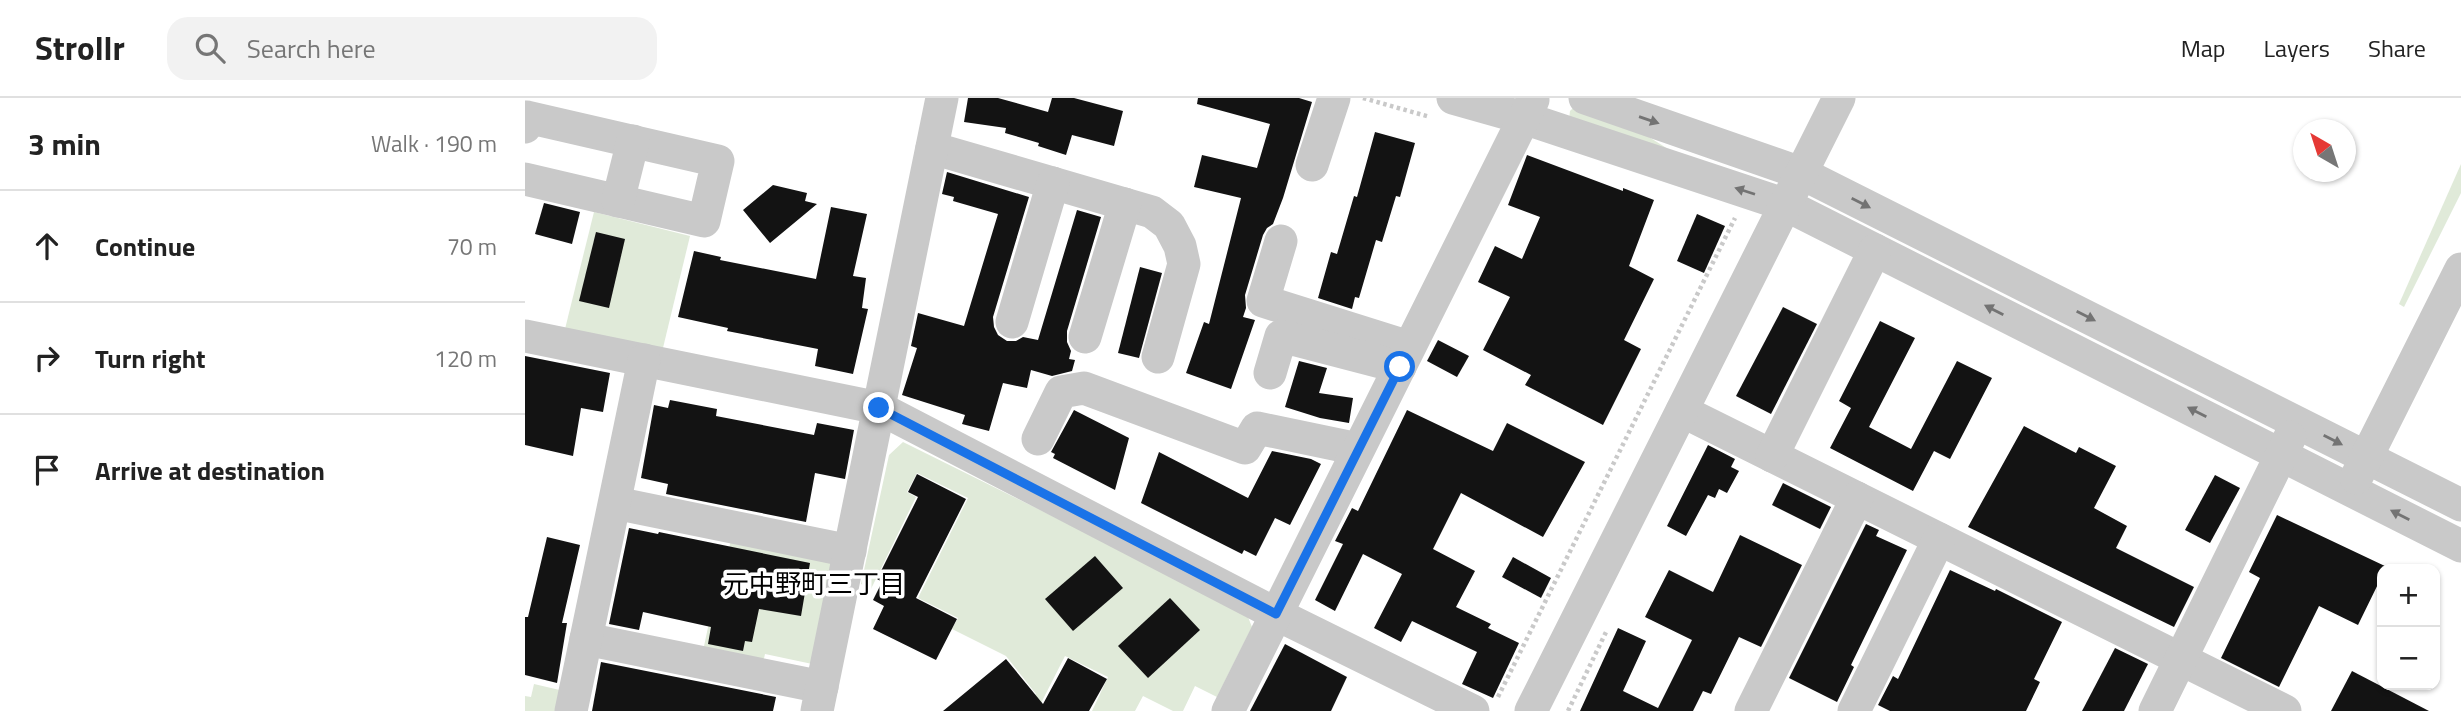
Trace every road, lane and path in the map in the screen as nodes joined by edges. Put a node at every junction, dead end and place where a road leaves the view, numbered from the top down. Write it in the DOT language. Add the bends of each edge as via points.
graph roads {
  1 [pos="942,98"];
  2 [pos="1334,98"];
  3 [pos="1363,98"];
  4 [pos="1585,98"];
  5 [pos="1839,98"];
  6 [pos="1529,108"];
  7 [pos="1445,109"];
  8 [pos="525,127"];
  9 [pos="633,141"];
  10 [pos="932,148"];
  11 [pos="1312,165"];
  12 [pos="1801,173"];
  13 [pos="525,179"];
  14 [pos="1053,183"];
  15 [pos="618,201"];
  16 [pos="1125,204"];
  17 [pos="1786,205"];
  18 [pos="1722,214"];
  19 [pos="1281,241"];
  20 [pos="1875,250"];
  21 [pos="2461,269"];
  22 [pos="1012,322"];
  23 [pos="525,336"];
  24 [pos="1085,337"];
  25 [pos="1158,357"];
  26 [pos="1405,357"];
  27 [pos="644,360"];
  28 [pos="1270,373"];
  29 [pos="879,408"];
  30 [pos="1682,411"];
  31 [pos="2297,423"];
  32 [pos="1038,439"];
  33 [pos="1358,449"];
  34 [pos="2281,455"];
  35 [pos="1772,456"];
  36 [pos="2366,457"];
  37 [pos="2350,489"];
  38 [pos="1857,498"];
  39 [pos="614,503"];
  40 [pos="2461,505"];
  41 [pos="1939,539"];
  42 [pos="2461,545"];
  43 [pos="850,551"];
  44 [pos="1276,614"];
  45 [pos="586,639"];
  46 [pos="2180,659"];
  47 [pos="819,699"];
  48 [pos="1485,705"];
  49 [pos="571,711"];
  50 [pos="1228,711"];
  51 [pos="1531,711"];
  52 [pos="1751,711"];
  53 [pos="1854,711"];
  54 [pos="2155,711"];
  55 [pos="2285,711"];
  1 -- 10 [label="street"];
  2 -- 11 [label="street"];
  3 -- 7 [label="path"];
  4 -- 12 [label="street, one-way"];
  5 -- 12 [label="street"];
  6 -- 7 [label="street"];
  17 -- 6 [label="street, one-way"];
  6 -- 26 [label="street"];
  8 -- 9 [label="street" via="527,117"];
  9 -- 15 [label="street"];
  9 -- 15 [label="street" via="718,161 704,221"];
  10 -- 14 [label="street"];
  10 -- 29 [label="street"];
  12 -- 17 [label="street"];
  12 -- 31 [label="street, one-way"];
  13 -- 15 [label="street"];
  14 -- 16 [label="street"];
  14 -- 22 [label="street"];
  16 -- 24 [label="street"];
  16 -- 25 [label="street" via="1152,212 1169,225 1185,264"];
  17 -- 20 [label="street"];
  17 -- 30 [label="street"];
  18 -- 48 [label="path" via="1735,218"];
  19 -- 26 [label="street" via="1263,300"];
  34 -- 20 [label="street, one-way"];
  20 -- 35 [label="street"];
  21 -- 36 [label="street"];
  23 -- 27 [label="street"];
  26 -- 28 [label="street" via="1281,336"];
  26 -- 33 [label="street"];
  27 -- 29 [label="street"];
  27 -- 39 [label="street"];
  29 -- 43 [label="street"];
  29 -- 44 [label="street"];
  30 -- 35 [label="street"];
  30 -- 51 [label="street"];
  31 -- 34 [label="street"];
  31 -- 36 [label="street, one-way"];
  32 -- 33 [label="street" via="1061,392 1084,388 1245,448 1257,428"];
  33 -- 44 [label="street"];
  34 -- 37 [label="street"];
  34 -- 46 [label="street"];
  35 -- 38 [label="street"];
  36 -- 37 [label="street"];
  36 -- 40 [label="street"];
  42 -- 37 [label="street, one-way"];
  38 -- 41 [label="street"];
  38 -- 52 [label="street"];
  39 -- 43 [label="street"];
  39 -- 45 [label="street"];
  41 -- 46 [label="street"];
  41 -- 53 [label="street"];
  43 -- 47 [label="street"];
  44 -- 48 [label="street"];
  44 -- 50 [label="street"];
  45 -- 47 [label="street"];
  45 -- 49 [label="street"];
  46 -- 54 [label="street"];
  46 -- 55 [label="street"];
}
